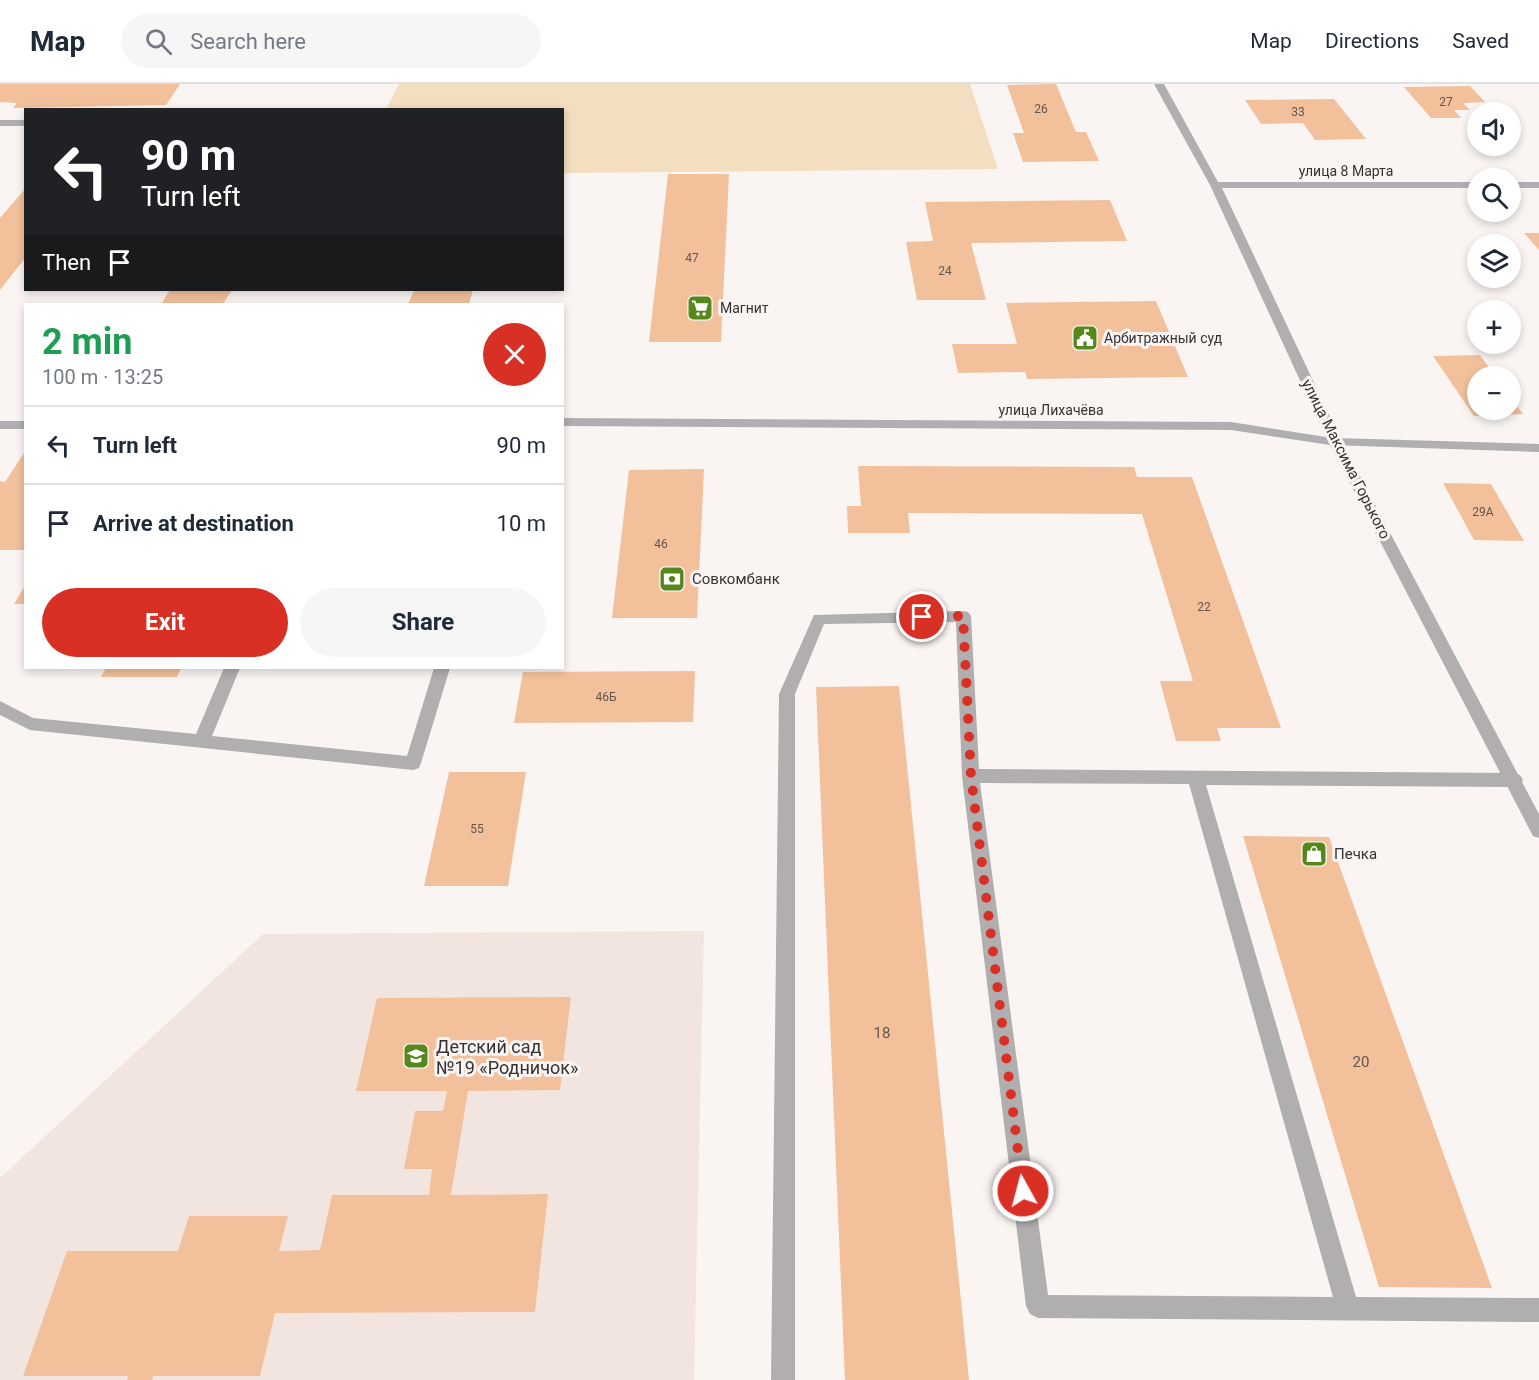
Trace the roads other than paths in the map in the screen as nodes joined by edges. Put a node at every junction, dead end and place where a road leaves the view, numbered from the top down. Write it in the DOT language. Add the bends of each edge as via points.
graph roads {
  1 [pos="1159,84"];
  2 [pos="0,123"];
  3 [pos="24,123"];
  4 [pos="1215,185"];
  5 [pos="1467,185"];
  6 [pos="1521,185"];
  7 [pos="1539,185"];
  8 [pos="564,422"];
  9 [pos="0,425"];
  10 [pos="24,425"];
  11 [pos="1335,442"];
  12 [pos="1539,448"];
  13 [pos="232,669"];
  14 [pos="442,669"];
  15 [pos="0,707"];
  16 [pos="201,741"];
  17 [pos="971,776"];
  18 [pos="1196,778"];
  19 [pos="1514,780"];
  20 [pos="1539,831"];
  21 [pos="1348,1309"];
  22 [pos="1539,1310"];
  23 [pos="783,1380"];
  1 -- 4 [label="street, улица Максима Горького"];
  2 -- 3 [label="street"];
  4 -- 5 [label="street, улица 8 Марта"];
  4 -- 11 [label="street, улица Максима Горького"];
  6 -- 7 [label="street"];
  8 -- 11 [label="street, улица Лихачёва" via="1232,426"];
  9 -- 10 [label="street"];
  11 -- 12 [label="street, улица Лихачёва"];
  11 -- 19 [label="street, улица Максима Горького"];
  13 -- 16 [label="street"];
  14 -- 16 [label="street" via="413,763"];
  15 -- 16 [label="street" via="30,724"];
  17 -- 18 [label="street"];
  17 -- 21 [label="street" via="1038,1306"];
  17 -- 23 [label="street" via="963,616 819,619 788,694"];
  18 -- 19 [label="street"];
  18 -- 21 [label="street"];
  19 -- 20 [label="street, улица Максима Горького"];
  21 -- 22 [label="street"];
}
